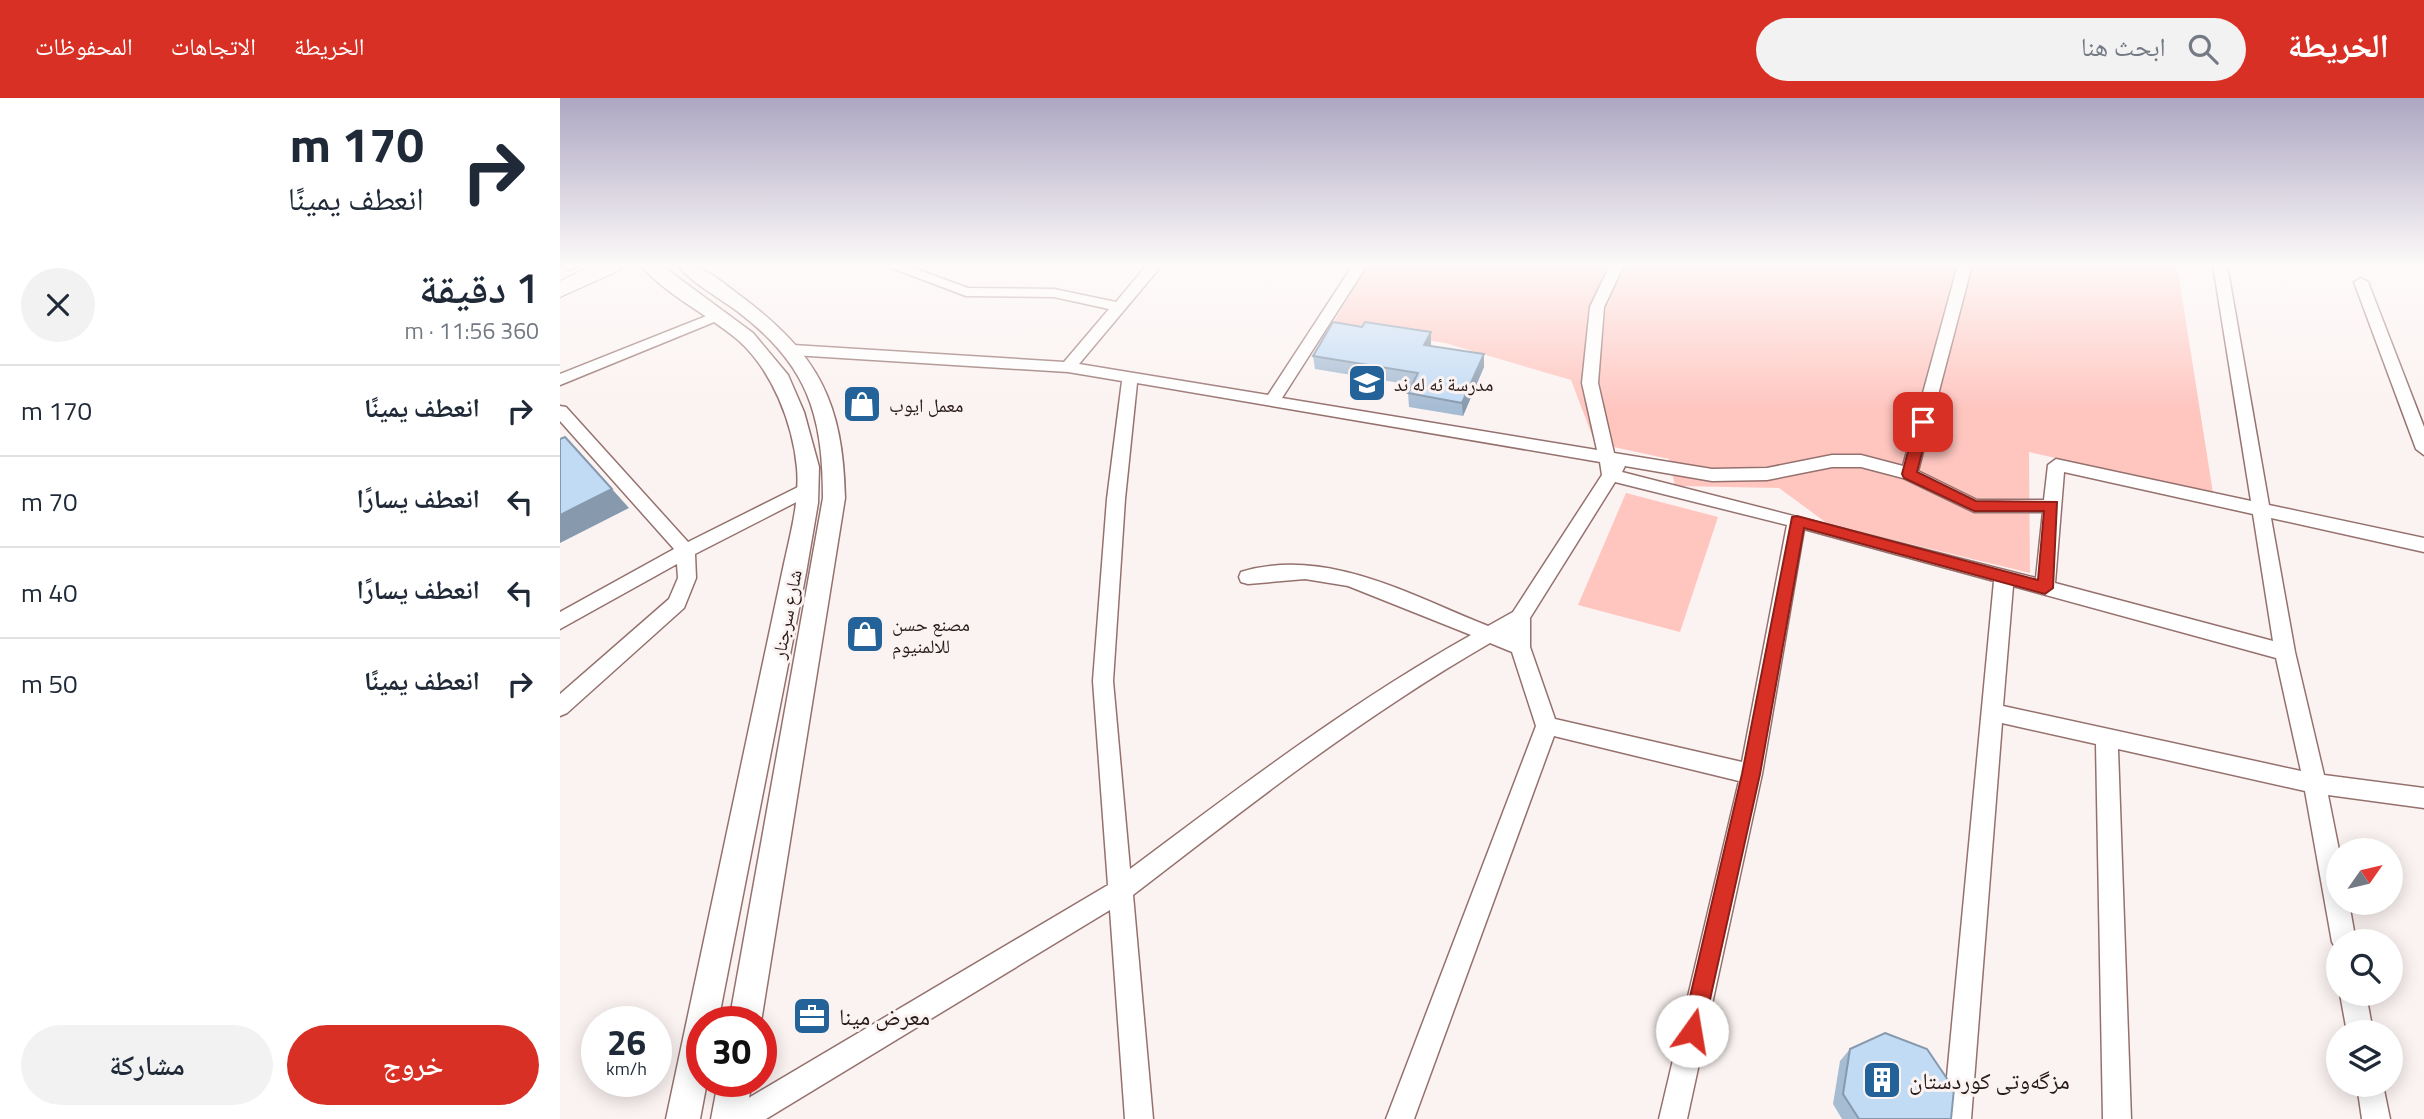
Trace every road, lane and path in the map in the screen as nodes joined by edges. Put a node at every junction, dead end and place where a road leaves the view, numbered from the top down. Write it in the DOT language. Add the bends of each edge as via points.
graph roads {
  1 [pos="716,313"];
  2 [pos="750,313"];
  3 [pos="1114,313"];
  4 [pos="1329,313"];
  5 [pos="1596,313"];
  6 [pos="1952,313"];
  7 [pos="2228,313"];
  8 [pos="2373,313"];
  9 [pos="719,315"];
  10 [pos="793,350"];
  11 [pos="1068,368"];
  12 [pos="1130,377"];
  13 [pos="560,380"];
  14 [pos="1273,400"];
  15 [pos="560,411"];
  16 [pos="2424,449"];
  17 [pos="1613,465"];
  18 [pos="1909,474"];
  19 [pos="808,489"];
  20 [pos="2052,506"];
  21 [pos="2261,509"];
  22 [pos="1797,521"];
  23 [pos="2424,545"];
  24 [pos="686,551"];
  25 [pos="1248,577"];
  26 [pos="2004,578"];
  27 [pos="2045,588"];
  28 [pos="1520,617"];
  29 [pos="560,621"];
  30 [pos="812,624"];
  31 [pos="783,631"];
  32 [pos="1487,633"];
  33 [pos="1520,647"];
  34 [pos="2285,652"];
  35 [pos="560,707"];
  36 [pos="1991,712"];
  37 [pos="1547,726"];
  38 [pos="2107,738"];
  39 [pos="1751,774"];
  40 [pos="2315,784"];
  41 [pos="2424,798"];
  42 [pos="1121,890"];
  43 [pos="2342,929"];
  44 [pos="705,1006"];
  45 [pos="748,1006"];
  46 [pos="687,1097"];
  47 [pos="732,1097"];
  48 [pos="2372,1097"];
  49 [pos="683,1119"];
  50 [pos="728,1119"];
  51 [pos="740,1119"];
  52 [pos="1139,1119"];
  53 [pos="1400,1119"];
  54 [pos="1673,1119"];
  55 [pos="1957,1119"];
  56 [pos="2117,1119"];
  57 [pos="2376,1119"];
  1 -- 9 [label="street, شارع سرجنار"];
  2 -- 10 [label="street, شارع سرجنار"];
  3 -- 11 [label="street"];
  4 -- 14 [label="street"];
  5 -- 17 [label="street" via="1590,383"];
  6 -- 18 [label="street"];
  7 -- 21 [label="street"];
  8 -- 16 [label="street"];
  9 -- 13 [label="street"];
  9 -- 19 [label="street, شارع سرجنار" via="760,350 778,375 800,432"];
  10 -- 11 [label="street"];
  10 -- 30 [label="street, شارع سرجنار" via="824,412 834,454 834,498"];
  11 -- 12 [label="street"];
  12 -- 14 [label="street"];
  12 -- 42 [label="street" via="1103,681"];
  14 -- 17 [label="street"];
  15 -- 24 [label="street"];
  17 -- 18 [label="street" via="1744,475 1846,460 1877,463"];
  17 -- 22 [label="street"];
  17 -- 28 [label="street"];
  18 -- 20 [label="street" via="1974,506"];
  19 -- 24 [label="street"];
  19 -- 31 [label="street, شارع سرجنار"];
  20 -- 21 [label="street" via="2056,465"];
  20 -- 27 [label="street"];
  21 -- 23 [label="street"];
  21 -- 34 [label="street"];
  22 -- 26 [label="street"];
  22 -- 39 [label="street"];
  24 -- 29 [label="street"];
  24 -- 35 [label="street" via="687,578 677,603"];
  25 -- 32 [label="street" via="1305,572 1337,576 1368,584"];
  26 -- 27 [label="street"];
  26 -- 36 [label="street"];
  27 -- 34 [label="street"];
  28 -- 32 [label="street"];
  28 -- 33 [label="street"];
  30 -- 31 [label="street"];
  30 -- 45 [label="street, شارع سرجنار"];
  31 -- 44 [label="street, شارع سرجنار"];
  32 -- 33 [label="street"];
  32 -- 42 [label="street" via="1298,755"];
  33 -- 37 [label="street"];
  34 -- 40 [label="street"];
  36 -- 38 [label="street"];
  36 -- 55 [label="street"];
  37 -- 39 [label="street"];
  37 -- 53 [label="street"];
  38 -- 40 [label="street"];
  38 -- 56 [label="street"];
  39 -- 54 [label="street"];
  40 -- 41 [label="street"];
  40 -- 43 [label="street"];
  42 -- 51 [label="street"];
  42 -- 52 [label="street"];
  46 -- 49 [label="street, شارع سرجنار"];
  47 -- 50 [label="street"];
  48 -- 57 [label="street"];
}
